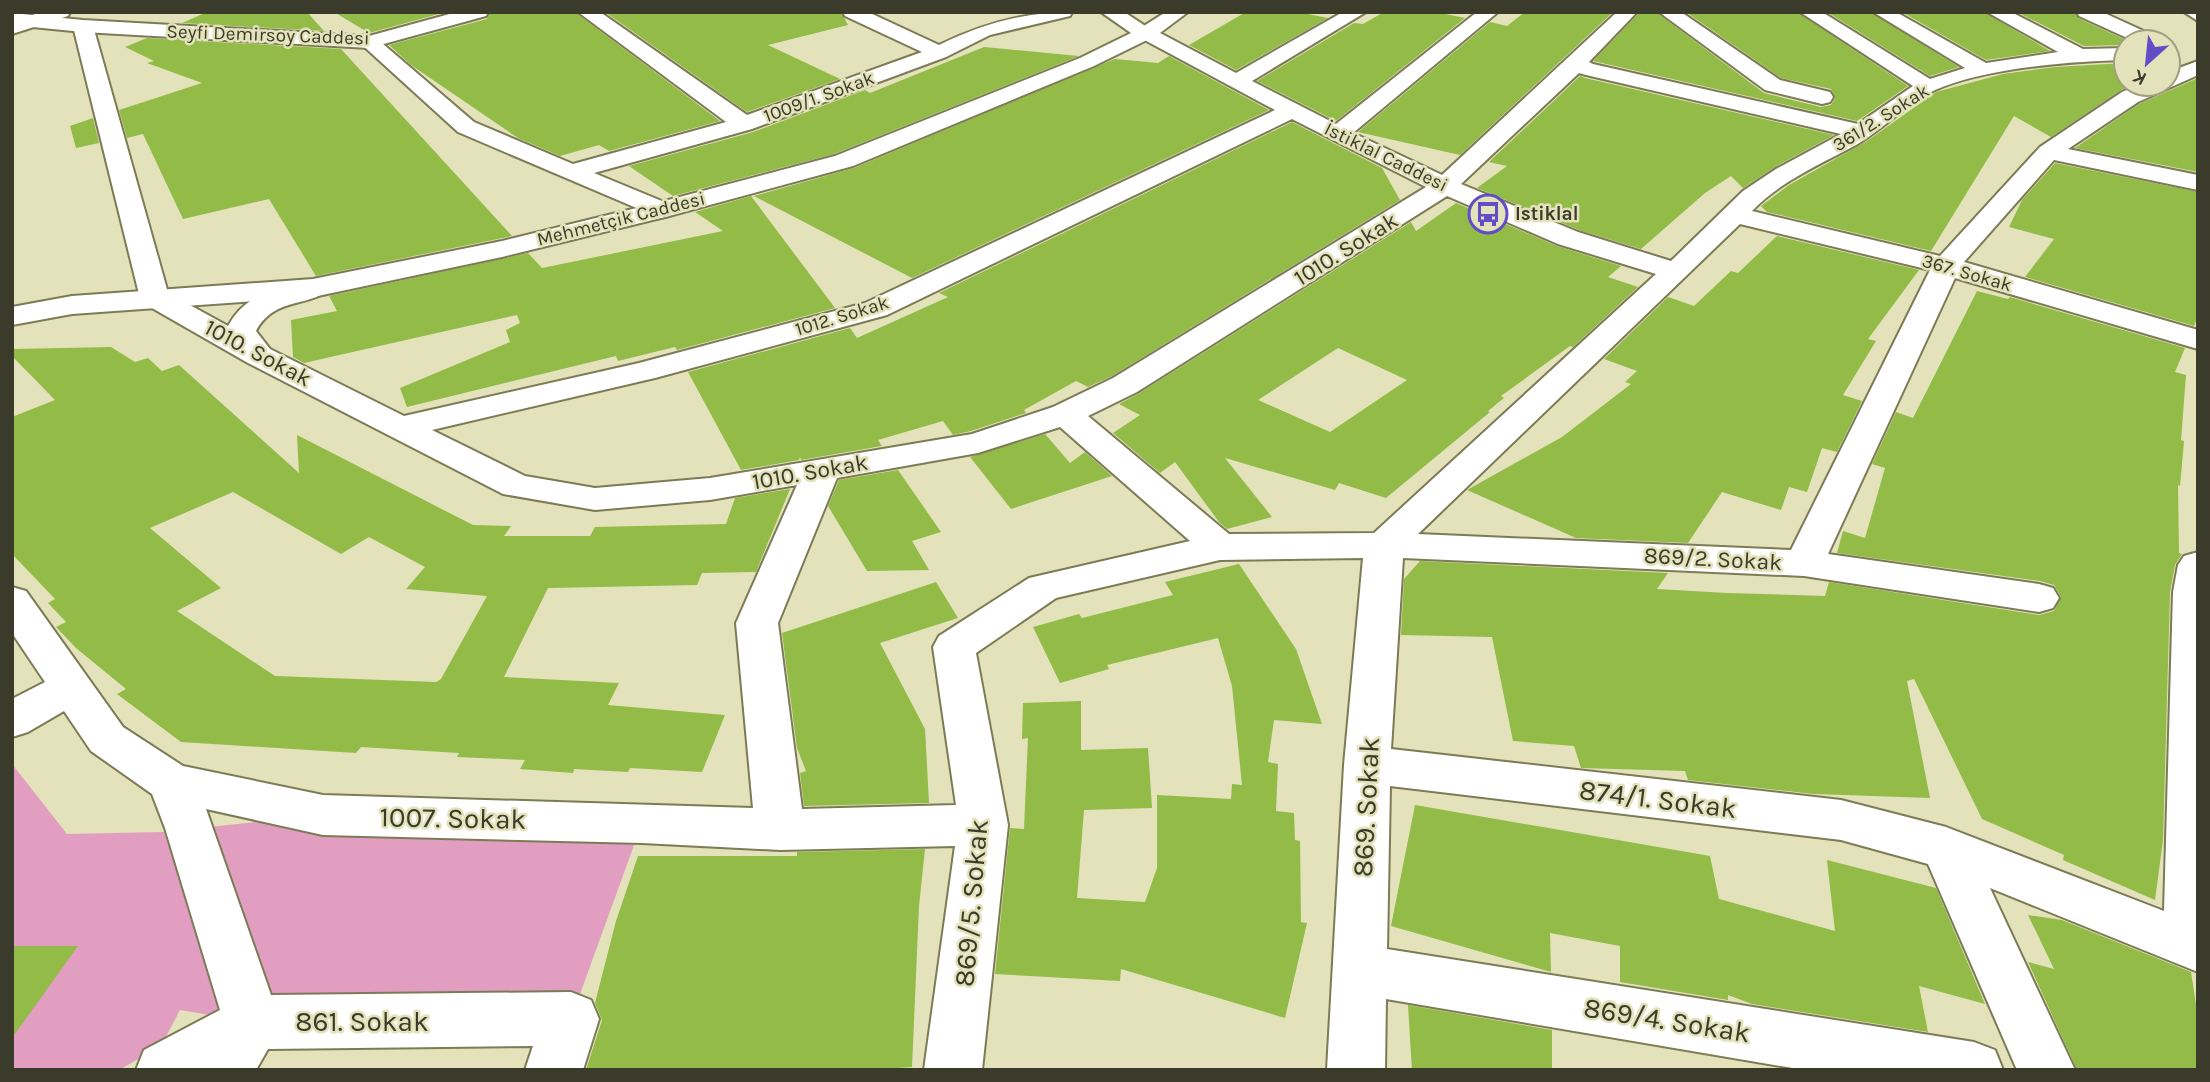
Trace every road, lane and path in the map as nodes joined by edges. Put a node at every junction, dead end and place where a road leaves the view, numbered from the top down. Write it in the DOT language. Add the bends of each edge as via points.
graph roads {
  1 [pos="61,12"];
  2 [pos="479,12"];
  3 [pos="587,12"];
  4 [pos="852,12"];
  5 [pos="1063,12"];
  6 [pos="1110,12"];
  7 [pos="1180,12"];
  8 [pos="1357,12"];
  9 [pos="1489,12"];
  10 [pos="1628,12"];
  11 [pos="1668,12"];
  12 [pos="1809,12"];
  13 [pos="1882,12"];
  14 [pos="1996,12"];
  15 [pos="2086,12"];
  16 [pos="2193,12"];
  17 [pos="2198,15"];
  18 [pos="12,19"];
  19 [pos="33,21"];
  20 [pos="83,26"];
  21 [pos="12,27"];
  22 [pos="2121,28"];
  23 [pos="1146,33"];
  24 [pos="369,42"];
  25 [pos="939,53"];
  26 [pos="2112,54"];
  27 [pos="2079,55"];
  28 [pos="1577,63"];
  29 [pos="1983,70"];
  30 [pos="1237,81"];
  31 [pos="1927,86"];
  32 [pos="2129,98"];
  33 [pos="1292,111"];
  34 [pos="1885,114"];
  35 [pos="744,124"];
  36 [pos="1861,132"];
  37 [pos="1337,134"];
  38 [pos="2048,152"];
  39 [pos="570,172"];
  40 [pos="2198,184"];
  41 [pos="1444,187"];
  42 [pos="660,210"];
  43 [pos="1734,215"];
  44 [pos="1945,265"];
  45 [pos="1675,271"];
  46 [pos="313,288"];
  47 [pos="155,298"];
  48 [pos="12,299"];
  49 [pos="72,305"];
  50 [pos="12,316"];
  51 [pos="2198,340"];
  52 [pos="259,356"];
  53 [pos="1065,414"];
  54 [pos="402,427"];
  55 [pos="822,470"];
  56 [pos="1384,545"];
  57 [pos="1220,547"];
  58 [pos="1804,563"];
  59 [pos="2196,583"];
  60 [pos="2039,598"];
  61 [pos="12,601"];
  62 [pos="73,686"];
  63 [pos="12,720"];
  64 [pos="2195,757"];
  65 [pos="1367,765"];
  66 [pos="171,782"];
  67 [pos="983,825"];
  68 [pos="780,830"];
  69 [pos="1946,848"];
  70 [pos="2194,946"];
  71 [pos="1360,970"];
  72 [pos="252,1022"];
  73 [pos="562,1044"];
  74 [pos="165,1070"];
  75 [pos="224,1070"];
  76 [pos="953,1070"];
  77 [pos="1356,1070"];
  78 [pos="1974,1070"];
  79 [pos="2046,1070"];
  1 -- 19 [label="street"];
  2 -- 24 [label="street, Seyfi Demirsoy Caddesi"];
  3 -- 35 [label="street"];
  4 -- 25 [label="street"];
  5 -- 25 [label="street, 1009/1. Sokak" via="983,30"];
  6 -- 23 [label="street, İstiklal Caddesi"];
  7 -- 23 [label="street, Mehmetçik Caddesi"];
  8 -- 30 [label="street"];
  9 -- 37 [label="street"];
  10 -- 28 [label="street, 1010. Sokak"];
  11 -- 34 [label="street" via="1773,85"];
  12 -- 31 [label="street"];
  13 -- 29 [label="street"];
  14 -- 27 [label="street"];
  15 -- 22 [label="street"];
  16 -- 17 [label="street"];
  18 -- 19 [label="street, Seyfi Demirsoy Caddesi"];
  19 -- 20 [label="street, Seyfi Demirsoy Caddesi"];
  19 -- 21 [label="street"];
  20 -- 24 [label="street, Seyfi Demirsoy Caddesi"];
  20 -- 47 [label="street"];
  23 -- 30 [label="street, İstiklal Caddesi"];
  23 -- 42 [label="street, Mehmetçik Caddesi" via="1087,62 844,161"];
  24 -- 39 [label="street" via="466,127"];
  25 -- 35 [label="street, 1009/1. Sokak"];
  26 -- 27 [label="street, 361/2. Sokak"];
  27 -- 29 [label="street, 361/2. Sokak"];
  28 -- 36 [label="street" via="1586,69"];
  28 -- 41 [label="street, 1010. Sokak"];
  29 -- 31 [label="street, 361/2. Sokak"];
  30 -- 33 [label="street, İstiklal Caddesi"];
  31 -- 34 [label="street, 361/2. Sokak"];
  32 -- 38 [label="street"];
  33 -- 37 [label="street, İstiklal Caddesi"];
  33 -- 54 [label="street, 1012. Sokak" via="876,309 644,371"];
  34 -- 36 [label="street, 361/2. Sokak"];
  35 -- 39 [label="street, 1009/1. Sokak"];
  36 -- 43 [label="street, 361/2. Sokak" via="1785,174 1752,196"];
  37 -- 41 [label="street, İstiklal Caddesi"];
  38 -- 40 [label="street"];
  38 -- 44 [label="street"];
  39 -- 42 [label="street"];
  41 -- 45 [label="street, İstiklal Caddesi" via="1570,239"];
  41 -- 53 [label="street, 1010. Sokak" via="1125,385"];
  42 -- 46 [label="street, Mehmetçik Caddesi"];
  43 -- 44 [label="street, 367. Sokak"];
  43 -- 45 [label="street, 361/2. Sokak"];
  44 -- 51 [label="street, 367. Sokak"];
  44 -- 58 [label="street"];
  45 -- 56 [label="street, 361/2. Sokak"];
  46 -- 47 [label="street, Mehmetçik Caddesi"];
  46 -- 52 [label="street" via="268,301 248,314 240,331"];
  47 -- 49 [label="street, Mehmetçik Caddesi"];
  47 -- 52 [label="street, 1010. Sokak"];
  48 -- 49 [label="street, Mehmetçik Caddesi"];
  49 -- 50 [label="street, Mehmetçik Caddesi"];
  52 -- 54 [label="street, 1010. Sokak"];
  53 -- 55 [label="street, 1010. Sokak" via="978,443"];
  53 -- 57 [label="street"];
  54 -- 55 [label="street, 1010. Sokak" via="516,486 595,499 710,489"];
  55 -- 68 [label="street" via="757,623"];
  56 -- 57 [label="street, 869/5. Sokak"];
  56 -- 58 [label="street, 869/2. Sokak"];
  56 -- 65 [label="street, 869. Sokak"];
  57 -- 67 [label="street, 869/5. Sokak" via="1043,588 954,647"];
  58 -- 60 [label="street, 869/2. Sokak"];
  59 -- 64 [label="street"];
  61 -- 62 [label="street, 1007. Sokak"];
  62 -- 63 [label="street"];
  62 -- 66 [label="street, 1007. Sokak" via="107,739"];
  64 -- 70 [label="street"];
  65 -- 69 [label="street, 874/1. Sokak" via="1841,820"];
  65 -- 71 [label="street, 869. Sokak"];
  66 -- 68 [label="street, 1007. Sokak" via="323,815"];
  66 -- 72 [label="street"];
  67 -- 68 [label="street, 1007. Sokak"];
  67 -- 76 [label="street, 869/5. Sokak"];
  69 -- 70 [label="street, 874/1. Sokak"];
  69 -- 79 [label="street"];
  71 -- 77 [label="street, 869. Sokak"];
  71 -- 78 [label="street, 869/4. Sokak"];
  72 -- 73 [label="street, 861. Sokak"];
  72 -- 74 [label="street, 861. Sokak"];
  72 -- 75 [label="street"];
}
